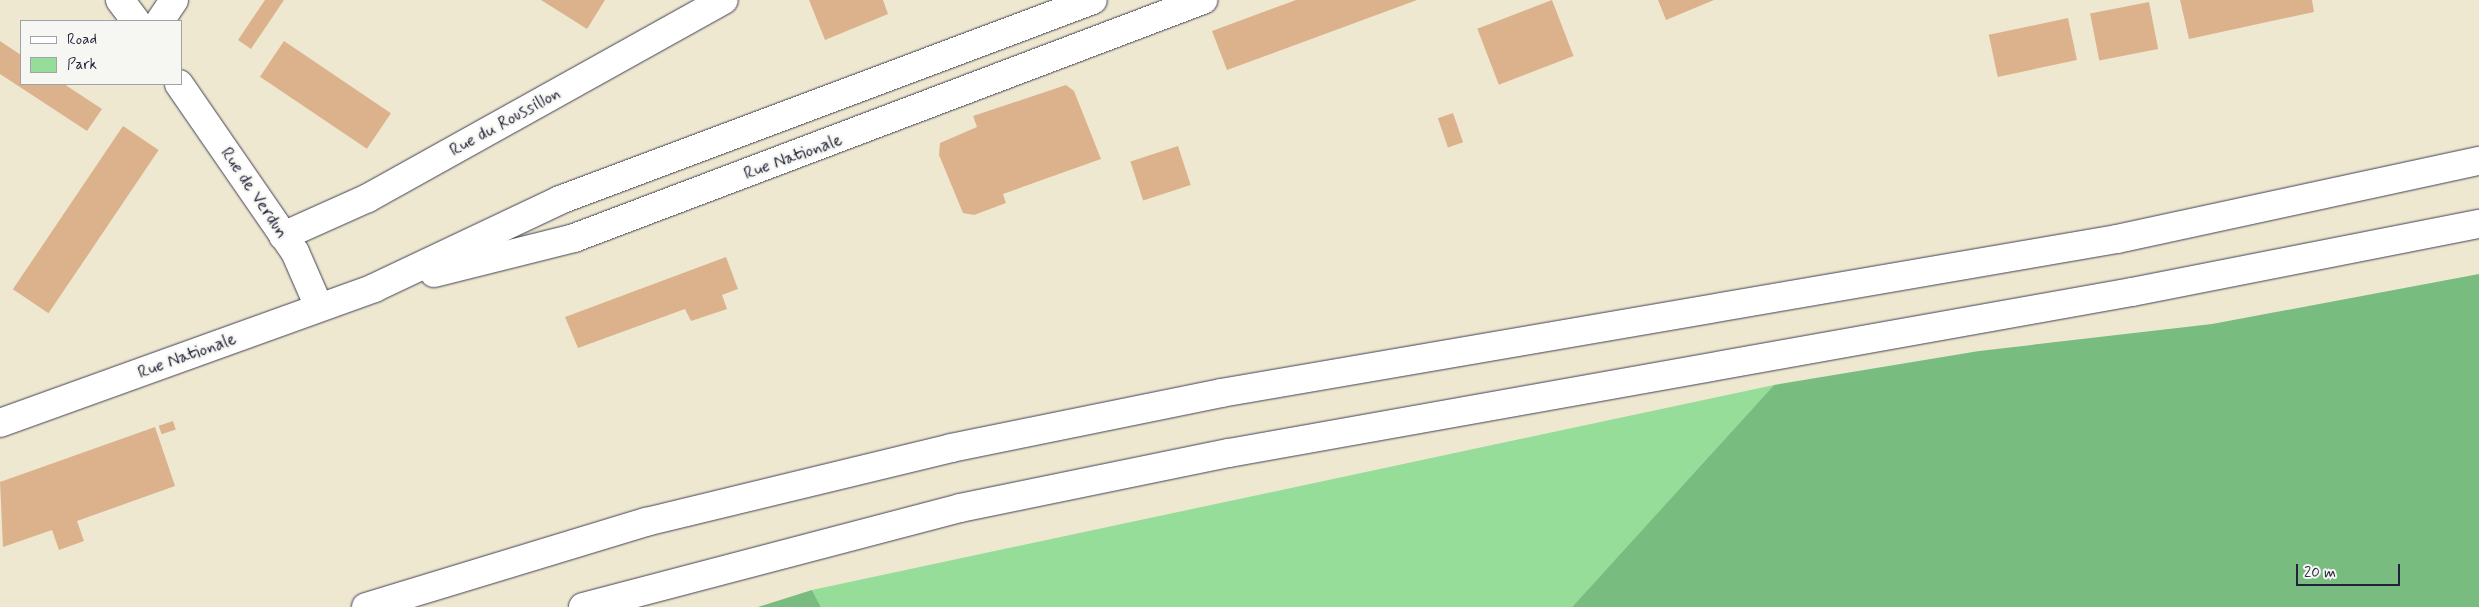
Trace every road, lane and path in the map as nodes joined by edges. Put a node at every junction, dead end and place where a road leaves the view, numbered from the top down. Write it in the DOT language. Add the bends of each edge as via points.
graph roads {
  1 [pos="120,0"];
  2 [pos="174,0"];
  3 [pos="724,0"];
  4 [pos="1093,0"];
  5 [pos="1203,0"];
  6 [pos="135,20"];
  7 [pos="161,20"];
  8 [pos="180,85"];
  9 [pos="2479,161"];
  10 [pos="2479,224"];
  11 [pos="283,236"];
  12 [pos="374,288"];
  13 [pos="319,308"];
  14 [pos="0,423"];
  15 [pos="366,607"];
  16 [pos="583,607"];
  1 -- 6 [label="main road"];
  2 -- 7 [label="main road"];
  3 -- 11 [label="main road, Rue du Roussillon" via="368,198"];
  4 -- 12 [label="main road, Rue Nationale" via="560,200"];
  5 -- 12 [label="main road, Rue Nationale" via="574,238"];
  8 -- 11 [label="main road, Rue de Verdun"];
  9 -- 15 [label="main road" via="2117,238 1221,393 951,448 646,522"];
  10 -- 16 [label="main road" via="1727,366 1229,453 960,508"];
  11 -- 13 [label="main road, Rue de Verdun"];
  12 -- 13 [label="main road, Rue Nationale"];
  13 -- 14 [label="main road, Rue Nationale"];
}
